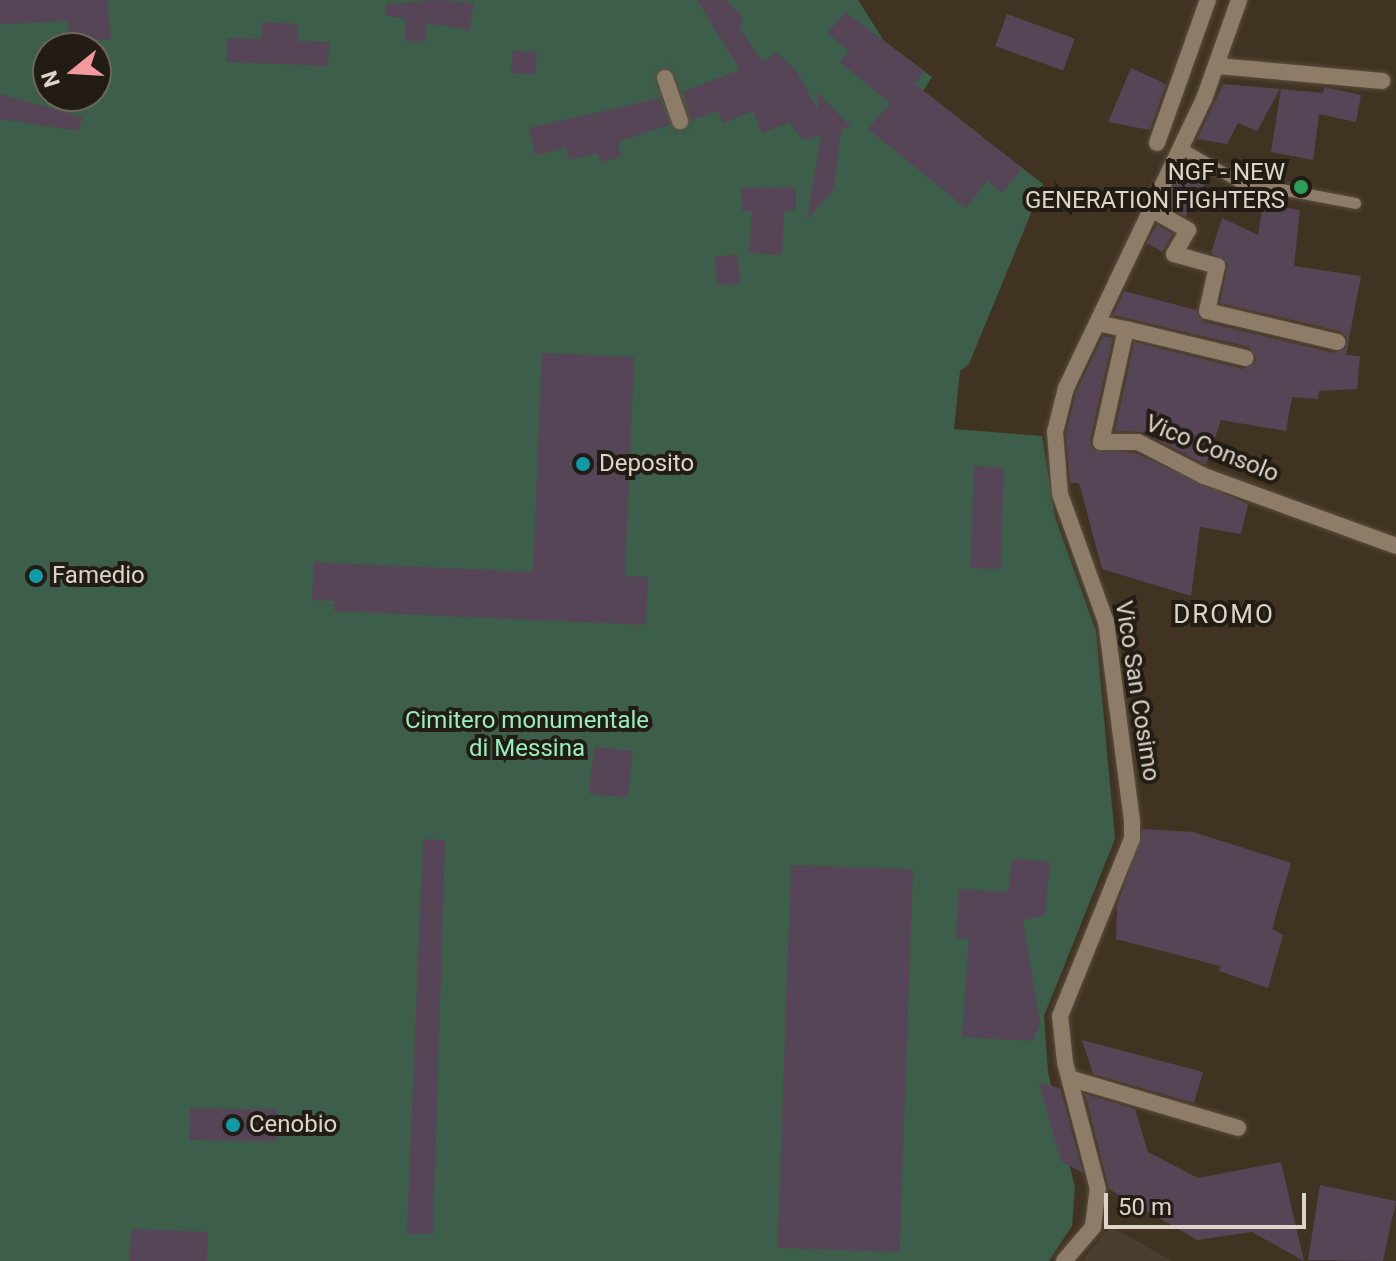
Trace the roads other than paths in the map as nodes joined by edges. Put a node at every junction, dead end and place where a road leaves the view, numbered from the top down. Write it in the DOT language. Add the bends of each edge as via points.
graph roads {
  1 [pos="1208,0"];
  2 [pos="1239,0"];
  3 [pos="1218,66"];
  4 [pos="665,78"];
  5 [pos="1382,81"];
  6 [pos="680,121"];
  7 [pos="1157,143"];
  8 [pos="1181,148"];
  9 [pos="1355,203"];
  10 [pos="1151,209"];
  11 [pos="1097,323"];
  12 [pos="1126,329"];
  13 [pos="1337,342"];
  14 [pos="1246,358"];
  15 [pos="1396,546"];
  16 [pos="1072,1079"];
  17 [pos="1238,1128"];
  18 [pos="1064,1261"];
  1 -- 7 [label="street"];
  2 -- 3 [label="street, Vico San Cosimo"];
  3 -- 5 [label="street"];
  3 -- 8 [label="street, Vico San Cosimo"];
  4 -- 6 [label="street"];
  8 -- 9 [label="lane" via="1238,181"];
  8 -- 10 [label="street, Vico San Cosimo"];
  10 -- 11 [label="street, Vico San Cosimo"];
  10 -- 13 [label="street" via="1188,230 1174,254 1217,266 1207,311"];
  11 -- 12 [label="street"];
  11 -- 16 [label="street, Vico San Cosimo" via="1059,408 1054,453 1065,513 1106,622 1132,839 1060,1016"];
  12 -- 14 [label="street"];
  12 -- 15 [label="street, Vico Consolo" via="1101,442 1138,442 1204,476"];
  16 -- 17 [label="street"];
  16 -- 18 [label="street, Vico San Cosimo" via="1095,1166 1098,1208 1093,1227"];
}
